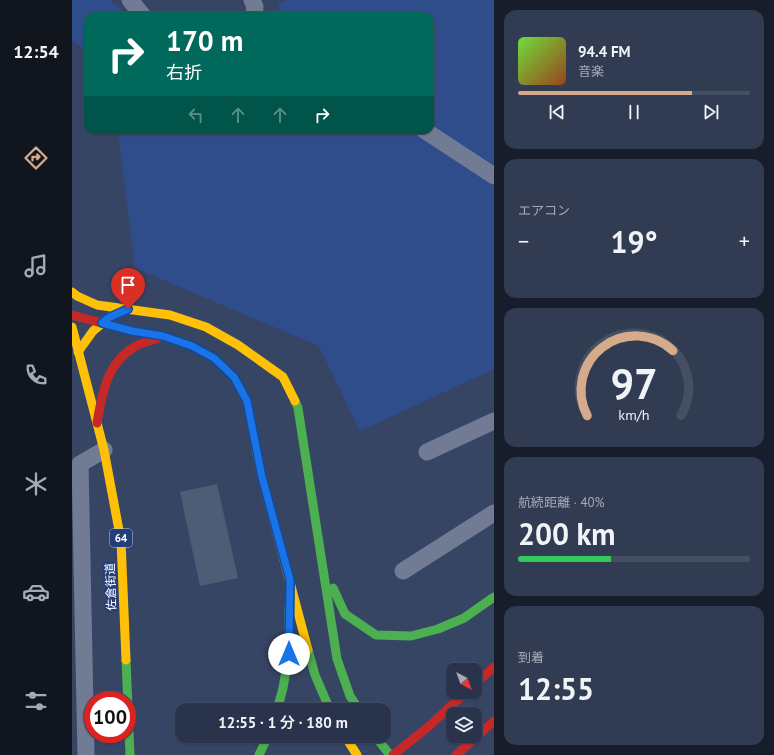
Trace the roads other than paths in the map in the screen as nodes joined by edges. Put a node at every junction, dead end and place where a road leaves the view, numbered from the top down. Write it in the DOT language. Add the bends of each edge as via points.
graph roads {
  1 [pos="130,0"];
  2 [pos="252,0"];
  3 [pos="140,12"];
  4 [pos="254,12"];
  5 [pos="430,134"];
  6 [pos="494,176"];
  7 [pos="72,292"];
  8 [pos="128,309"];
  9 [pos="72,315"];
  10 [pos="102,323"];
  11 [pos="72,327"];
  12 [pos="163,336"];
  13 [pos="78,352"];
  14 [pos="494,421"];
  15 [pos="97,423"];
  16 [pos="104,450"];
  17 [pos="428,452"];
  18 [pos="494,512"];
  19 [pos="322,565"];
  20 [pos="403,571"];
  21 [pos="290,580"];
  22 [pos="494,597"];
  23 [pos="494,667"];
  24 [pos="482,678"];
  25 [pos="458,699"];
  26 [pos="279,703"];
  27 [pos="327,703"];
  28 [pos="354,703"];
  29 [pos="494,721"];
  30 [pos="265,743"];
  31 [pos="349,743"];
  32 [pos="381,743"];
  33 [pos="86,755"];
  34 [pos="130,755"];
  35 [pos="259,755"];
  36 [pos="357,755"];
  37 [pos="390,755"];
  38 [pos="393,755"];
  39 [pos="456,755"];
  1 -- 3 [label="street"];
  2 -- 4 [label="street"];
  5 -- 6 [label="street"];
  7 -- 8 [label="main road" via="97,305"];
  8 -- 10 [label="main road"];
  8 -- 19 [label="main road" via="170,315 206,327 238,345 283,377 298,408"];
  9 -- 10 [label="main road"];
  10 -- 12 [label="main road"];
  10 -- 13 [label="main road"];
  11 -- 13 [label="main road, 佐倉街道 / 64"];
  12 -- 15 [label="main road" via="135,346 118,359 106,380"];
  12 -- 21 [label="main road" via="192,346 214,358 234,377 247,401 262,477"];
  13 -- 15 [label="main road, 佐倉街道 / 64"];
  14 -- 17 [label="street"];
  15 -- 16 [label="main road, 佐倉街道 / 64"];
  16 -- 33 [label="street" via="80,464"];
  16 -- 34 [label="main road, 佐倉街道 / 64" via="121,541"];
  18 -- 20 [label="street"];
  19 -- 22 [label="main road" via="345,614 376,635 411,636 438,629 464,618"];
  19 -- 28 [label="main road" via="336,659"];
  21 -- 26 [label="main road" via="289,654"];
  21 -- 27 [label="main road" via="315,675"];
  23 -- 24 [label="main road"];
  25 -- 38 [label="main road"];
  29 -- 39 [label="main road"];
  30 -- 35 [label="main road"];
  31 -- 36 [label="main road"];
  32 -- 37 [label="main road"];
}
